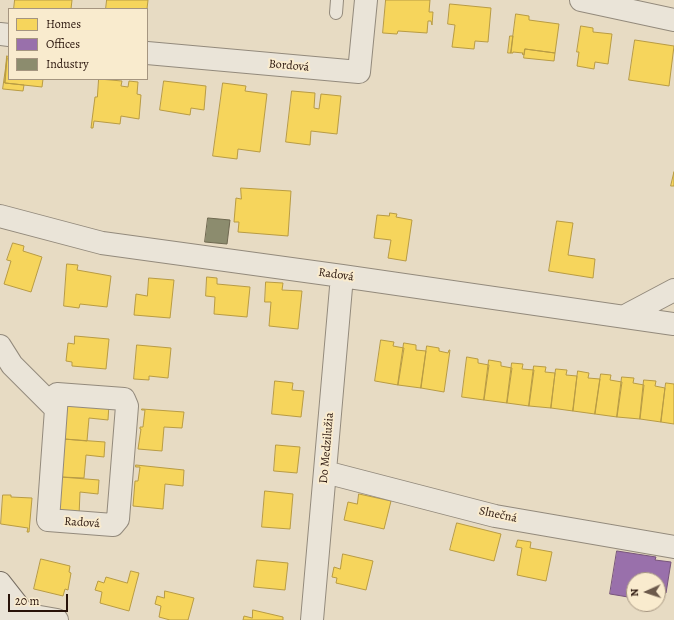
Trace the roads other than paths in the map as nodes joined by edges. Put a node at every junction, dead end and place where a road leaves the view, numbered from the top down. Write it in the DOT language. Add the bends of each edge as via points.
graph roads {
  1 [pos="337,0"];
  2 [pos="366,0"];
  3 [pos="581,0"];
  4 [pos="336,13"];
  5 [pos="674,20"];
  6 [pos="148,53"];
  7 [pos="0,216"];
  8 [pos="342,276"];
  9 [pos="671,294"];
  10 [pos="625,316"];
  11 [pos="674,324"];
  12 [pos="0,346"];
  13 [pos="56,409"];
  14 [pos="325,472"];
  15 [pos="674,547"];
  16 [pos="0,582"];
  17 [pos="0,610"];
  18 [pos="26,617"];
  19 [pos="57,620"];
  20 [pos="312,620"];
  1 -- 4 [label="lane"];
  2 -- 6 [label="street, Bordová" via="359,72"];
  3 -- 5 [label="street"];
  7 -- 8 [label="street, Radová" via="102,244"];
  8 -- 10 [label="street, Radová"];
  8 -- 14 [label="street, Do Medzilužia"];
  9 -- 10 [label="street"];
  10 -- 11 [label="street, Radová"];
  12 -- 13 [label="street" via="12,365"];
  13 -- 13 [label="street, Radová" via="48,520 113,525 118,518 128,406 124,399 57,394"];
  14 -- 15 [label="street, Slnečná" via="495,516"];
  14 -- 20 [label="street, Do Medzilužia"];
  16 -- 18 [label="street"];
  17 -- 18 [label="street"];
  18 -- 19 [label="street"];
}
